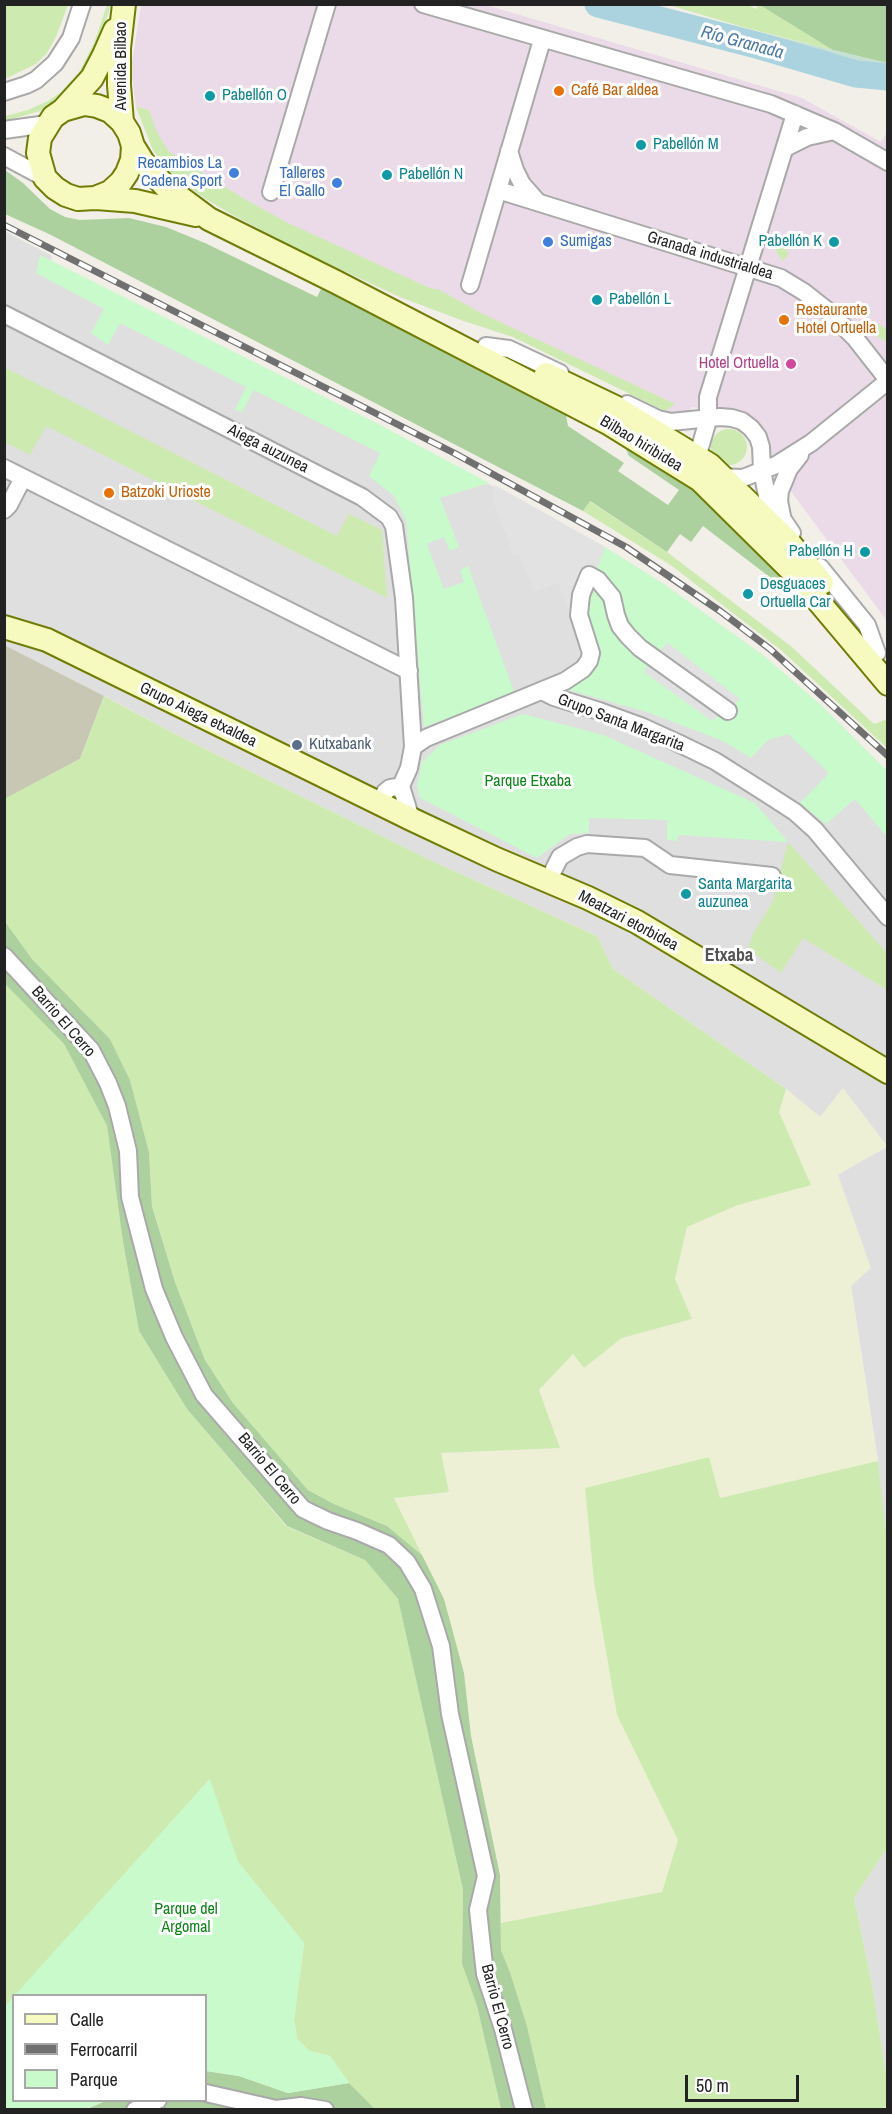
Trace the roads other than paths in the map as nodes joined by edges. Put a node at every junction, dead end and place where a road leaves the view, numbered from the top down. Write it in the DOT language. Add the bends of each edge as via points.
graph roads {
  1 [pos="82,4"];
  2 [pos="327,4"];
  3 [pos="423,4"];
  4 [pos="124,7"];
  5 [pos="542,39"];
  6 [pos="4,92"];
  7 [pos="795,114"];
  8 [pos="55,117"];
  9 [pos="122,122"];
  10 [pos="4,130"];
  11 [pos="834,131"];
  12 [pos="133,146"];
  13 [pos="785,148"];
  14 [pos="509,151"];
  15 [pos="4,156"];
  16 [pos="888,162"];
  17 [pos="45,178"];
  18 [pos="498,189"];
  19 [pos="271,192"];
  20 [pos="95,198"];
  21 [pos="538,202"];
  22 [pos="209,219"];
  23 [pos="749,268"];
  24 [pos="336,282"];
  25 [pos="470,285"];
  26 [pos="4,314"];
  27 [pos="486,346"];
  28 [pos="888,380"];
  29 [pos="710,390"];
  30 [pos="575,406"];
  31 [pos="708,420"];
  32 [pos="671,422"];
  33 [pos="811,443"];
  34 [pos="4,468"];
  35 [pos="712,470"];
  36 [pos="762,470"];
  37 [pos="23,478"];
  38 [pos="4,510"];
  39 [pos="784,524"];
  40 [pos="798,577"];
  41 [pos="4,627"];
  42 [pos="882,660"];
  43 [pos="409,670"];
  44 [pos="888,684"];
  45 [pos="542,691"];
  46 [pos="728,711"];
  47 [pos="413,747"];
  48 [pos="397,801"];
  49 [pos="772,876"];
  50 [pos="548,881"];
  51 [pos="888,917"];
  52 [pos="4,956"];
  53 [pos="888,1072"];
  54 [pos="207,2093"];
  55 [pos="153,2102"];
  56 [pos="135,2109"];
  57 [pos="325,2109"];
  58 [pos="524,2109"];
  1 -- 6 [label="street" via="71,38 55,63 26,86"];
  2 -- 19 [label="street"];
  3 -- 5 [label="street"];
  4 -- 8 [label="street, Avenida Bilbao" via="92,78"];
  4 -- 9 [label="street, Avenida Bilbao" via="119,48"];
  5 -- 7 [label="street"];
  5 -- 14 [label="street"];
  7 -- 11 [label="street"];
  7 -- 13 [label="street"];
  8 -- 9 [label="street" via="76,105 97,106"];
  8 -- 10 [label="street"];
  8 -- 17 [label="street" via="40,138 38,153"];
  9 -- 12 [label="street"];
  11 -- 13 [label="street" via="807,137"];
  11 -- 16 [label="street"];
  12 -- 20 [label="street" via="132,160 122,182"];
  12 -- 22 [label="street" via="166,187"];
  13 -- 23 [label="street"];
  14 -- 18 [label="street"];
  14 -- 21 [label="street" via="522,184"];
  15 -- 17 [label="street"];
  17 -- 20 [label="street" via="66,195"];
  18 -- 21 [label="street, Granada industrialdea"];
  18 -- 25 [label="street"];
  20 -- 22 [label="street" via="135,201"];
  21 -- 23 [label="street, Granada industrialdea"];
  22 -- 24 [label="street, Bilbao hiribidea"];
  23 -- 28 [label="street, Granada industrialdea" via="781,278 828,311"];
  23 -- 29 [label="street"];
  24 -- 27 [label="street, Bilbao hiribidea"];
  24 -- 30 [label="street, Bilbao hiribidea"];
  26 -- 43 [label="street, Aiega auzunea" via="362,497 384,512 394,526"];
  27 -- 32 [label="street" via="508,349"];
  27 -- 35 [label="street, Bilbao hiribidea" via="615,407"];
  28 -- 33 [label="street, Granada industrialdea"];
  29 -- 31 [label="street"];
  29 -- 32 [label="street" via="691,415"];
  30 -- 35 [label="street" via="609,416 691,466"];
  30 -- 40 [label="street, Bilbao hiribidea" via="700,480"];
  31 -- 32 [label="street"];
  31 -- 35 [label="street" via="699,451"];
  31 -- 36 [label="street" via="732,418 751,428 758,437"];
  33 -- 36 [label="street"];
  33 -- 39 [label="street" via="789,468 780,491"];
  34 -- 37 [label="street"];
  35 -- 36 [label="street" via="743,478"];
  35 -- 40 [label="street" via="715,483 791,560"];
  35 -- 42 [label="street, Bilbao hiribidea" via="787,540"];
  36 -- 39 [label="street" via="767,496"];
  37 -- 38 [label="street"];
  37 -- 43 [label="street"];
  39 -- 42 [label="street" via="867,625"];
  40 -- 44 [label="street, Bilbao hiribidea"];
  41 -- 48 [label="street, Grupo Aiega etxaldea" via="46,640 359,793"];
  43 -- 47 [label="street, Aiega auzunea"];
  45 -- 46 [label="street" via="574,676 589,661 591,653 579,615 589,575 612,597 620,626 640,648"];
  45 -- 47 [label="street" via="426,738"];
  45 -- 51 [label="street, Grupo Santa Margarita" via="678,743 795,812 815,830"];
  47 -- 48 [label="street, Aiega auzunea"];
  48 -- 50 [label="street, Meatzari etorbidea"];
  49 -- 50 [label="street" via="670,865 645,848 587,844 560,857"];
  50 -- 53 [label="street, Meatzari etorbidea" via="637,922"];
  52 -- 58 [label="street, Barrio El Cerro" via="91,1050 108,1083 128,1150 130,1197 154,1289 204,1395 303,1509 389,1545 407,1562 423,1589 441,1646 450,1714 486,1876 478,1910 485,1974"];
  54 -- 57 [label="street" via="276,2109"];
  55 -- 56 [label="street"];
}
